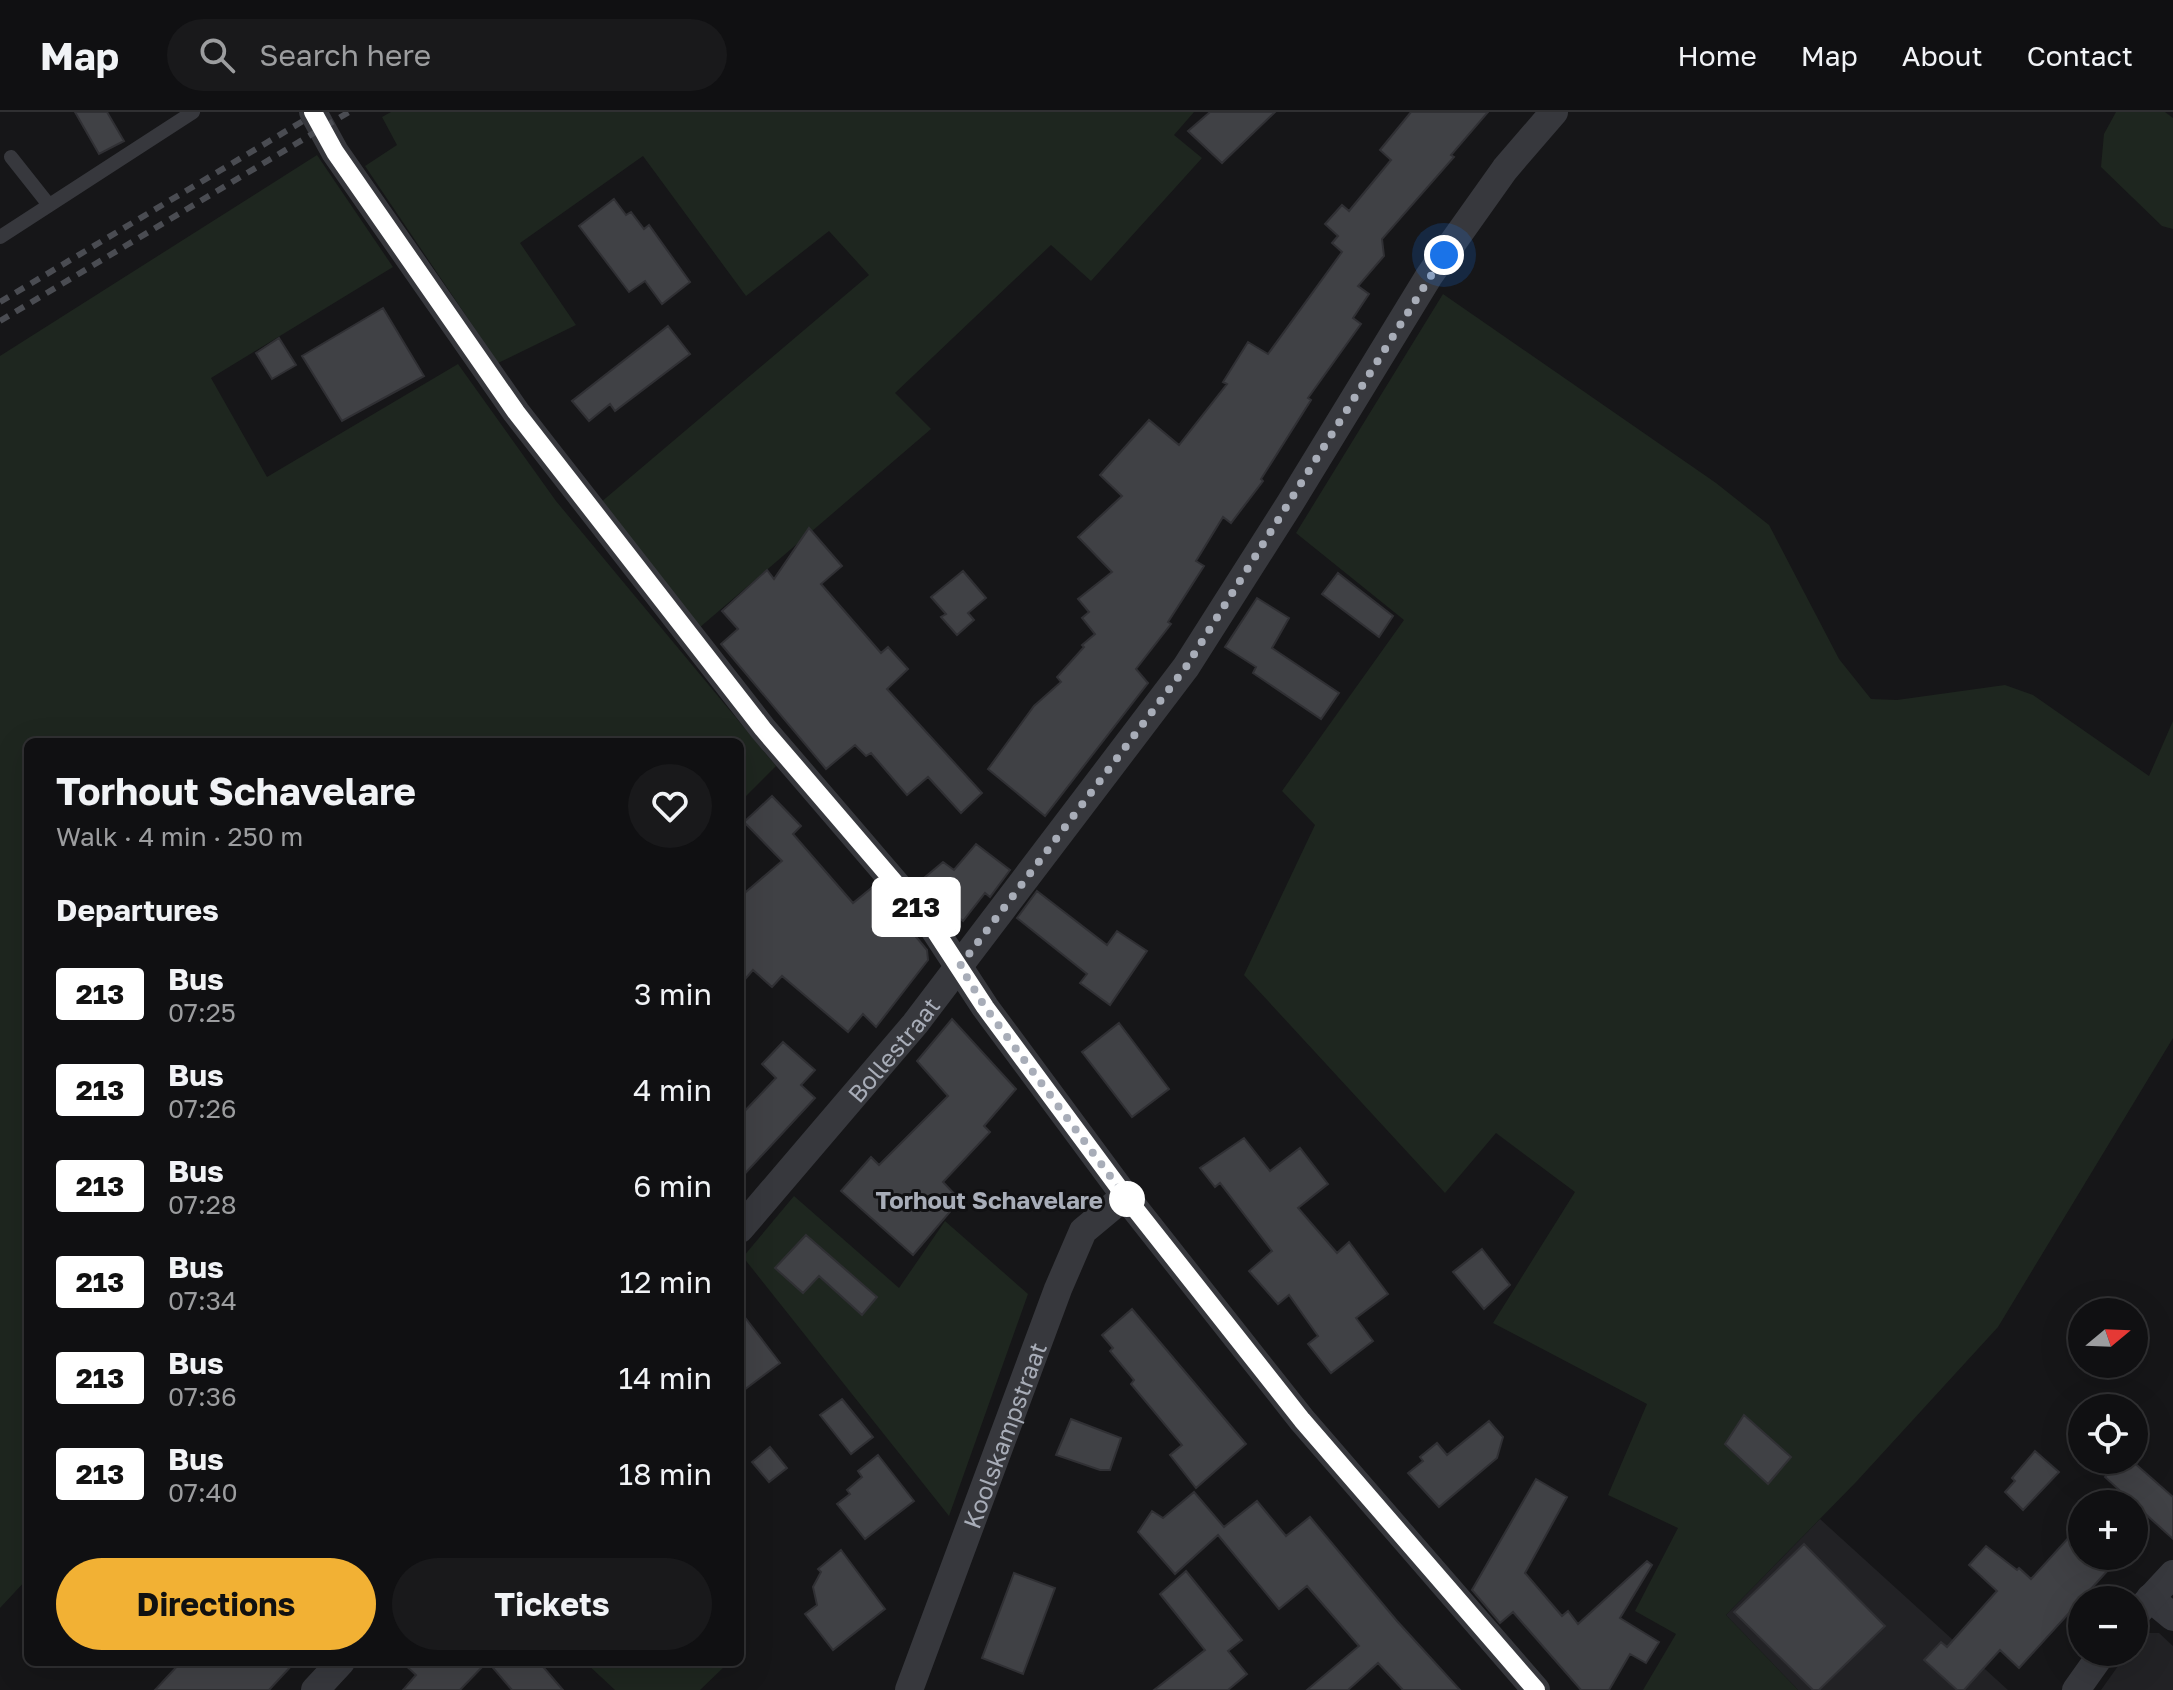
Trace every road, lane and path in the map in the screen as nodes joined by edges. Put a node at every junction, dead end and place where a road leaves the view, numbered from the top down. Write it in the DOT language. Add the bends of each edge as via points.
graph roads {
  1 [pos="193,112"];
  2 [pos="313,112"];
  3 [pos="1554,112"];
  4 [pos="11,157"];
  5 [pos="49,205"];
  6 [pos="0,237"];
  7 [pos="960,966"];
  8 [pos="1125,1196"];
  9 [pos="744,1224"];
  10 [pos="2173,1574"];
  11 [pos="2148,1601"];
  12 [pos="2148,1609"];
  13 [pos="2173,1617"];
  14 [pos="337,1666"];
  15 [pos="2093,1666"];
  16 [pos="315,1690"];
  17 [pos="909,1690"];
  18 [pos="1536,1690"];
  19 [pos="2076,1690"];
  1 -- 5 [label="lane"];
  2 -- 7 [label="street" via="335,152 516,412 763,729 932,926"];
  3 -- 7 [label="street, Bollestraat" via="1505,169 1429,276 1186,667"];
  4 -- 5 [label="lane"];
  5 -- 6 [label="lane"];
  7 -- 8 [label="street"];
  7 -- 9 [label="street, Bollestraat"];
  8 -- 17 [label="street, Koolskampstraat" via="1083,1231"];
  8 -- 18 [label="street" via="1302,1420"];
  10 -- 11 [label="street"];
  12 -- 13 [label="street"];
  14 -- 16 [label="street"];
  15 -- 19 [label="street"];
}
